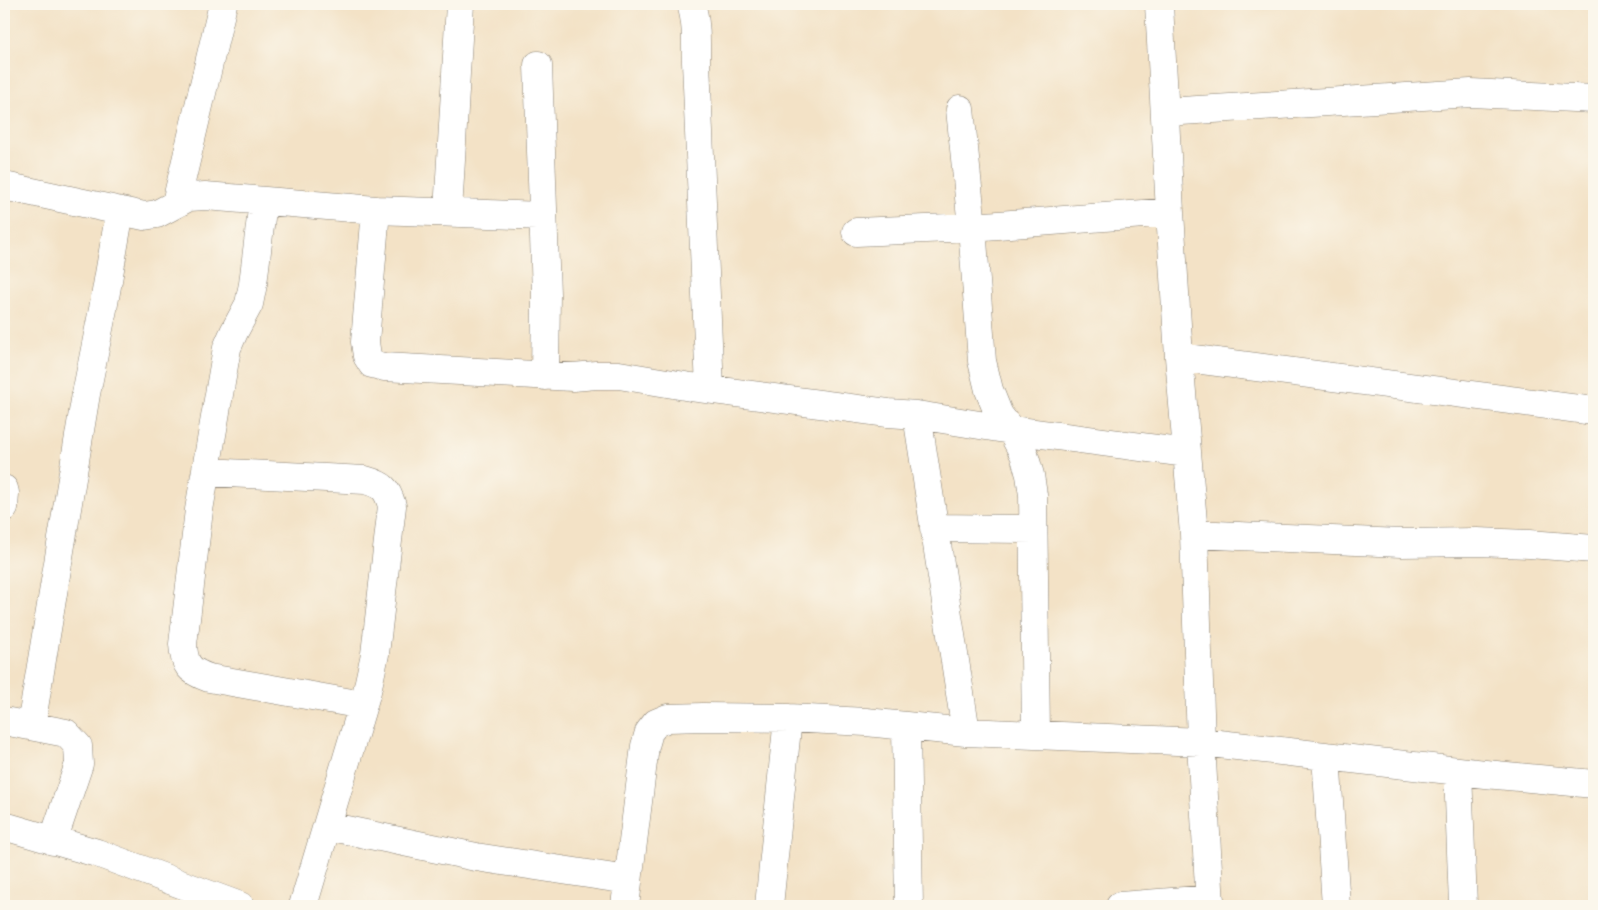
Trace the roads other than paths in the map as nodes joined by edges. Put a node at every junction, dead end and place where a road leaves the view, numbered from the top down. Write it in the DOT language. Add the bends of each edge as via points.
graph roads {
  1 [pos="223,4"];
  2 [pos="460,4"];
  3 [pos="691,4"];
  4 [pos="1159,4"];
  5 [pos="538,65"];
  6 [pos="1594,99"];
  7 [pos="960,109"];
  8 [pos="1166,112"];
  9 [pos="4,186"];
  10 [pos="263,201"];
  11 [pos="176,203"];
  12 [pos="376,210"];
  13 [pos="120,211"];
  14 [pos="448,212"];
  15 [pos="1170,212"];
  16 [pos="543,216"];
  17 [pos="972,227"];
  18 [pos="856,232"];
  19 [pos="1179,357"];
  20 [pos="545,376"];
  21 [pos="710,389"];
  22 [pos="1594,411"];
  23 [pos="917,415"];
  24 [pos="1011,430"];
  25 [pos="1187,453"];
  26 [pos="207,472"];
  27 [pos="4,489"];
  28 [pos="4,508"];
  29 [pos="934,528"];
  30 [pos="1033,529"];
  31 [pos="1194,534"];
  32 [pos="1594,549"];
  33 [pos="363,705"];
  34 [pos="788,718"];
  35 [pos="4,721"];
  36 [pos="31,726"];
  37 [pos="906,727"];
  38 [pos="966,732"];
  39 [pos="1036,735"];
  40 [pos="1201,742"];
  41 [pos="1326,756"];
  42 [pos="1458,771"];
  43 [pos="1594,784"];
  44 [pos="4,826"];
  45 [pos="327,826"];
  46 [pos="53,841"];
  47 [pos="628,880"];
  48 [pos="1210,903"];
  49 [pos="240,906"];
  50 [pos="303,906"];
  51 [pos="625,906"];
  52 [pos="770,906"];
  53 [pos="909,906"];
  54 [pos="1120,906"];
  55 [pos="1336,906"];
  56 [pos="1463,906"];
  1 -- 11 [label="street"];
  2 -- 14 [label="street"];
  3 -- 21 [label="street" via="696,33"];
  4 -- 8 [label="street"];
  5 -- 16 [label="street"];
  6 -- 8 [label="street" via="1471,93"];
  7 -- 17 [label="street"];
  8 -- 15 [label="street"];
  9 -- 13 [label="street"];
  10 -- 11 [label="street" via="205,196 189,197"];
  10 -- 12 [label="street"];
  10 -- 26 [label="street" via="249,304 228,348"];
  11 -- 13 [label="street" via="157,214 144,216"];
  12 -- 14 [label="street"];
  12 -- 20 [label="street" via="365,342 372,364"];
  13 -- 36 [label="street"];
  14 -- 16 [label="street"];
  15 -- 17 [label="street"];
  15 -- 19 [label="street"];
  16 -- 20 [label="street"];
  17 -- 18 [label="street"];
  17 -- 24 [label="street" via="982,361 999,415"];
  19 -- 22 [label="street"];
  19 -- 25 [label="street"];
  20 -- 21 [label="street" via="619,375"];
  21 -- 23 [label="street"];
  23 -- 24 [label="street"];
  23 -- 29 [label="street"];
  24 -- 25 [label="street"];
  24 -- 30 [label="street" via="1024,454 1030,475"];
  25 -- 31 [label="street"];
  26 -- 33 [label="street" via="199,510 183,644 184,658 194,673"];
  26 -- 33 [label="street" via="365,480 380,484 388,493 392,506 375,654"];
  27 -- 28 [label="street"];
  29 -- 30 [label="street"];
  29 -- 38 [label="street"];
  30 -- 39 [label="street"];
  31 -- 32 [label="street" via="1401,543 1521,543"];
  31 -- 40 [label="street"];
  33 -- 45 [label="street"];
  34 -- 37 [label="street"];
  34 -- 47 [label="street" via="703,716 668,718 656,723 645,746"];
  34 -- 52 [label="street"];
  35 -- 36 [label="street"];
  36 -- 46 [label="street" via="66,733 78,746 79,764"];
  37 -- 38 [label="street"];
  37 -- 53 [label="street"];
  38 -- 39 [label="street"];
  39 -- 40 [label="street"];
  40 -- 41 [label="street"];
  40 -- 48 [label="street"];
  41 -- 42 [label="street"];
  41 -- 55 [label="street"];
  42 -- 43 [label="street"];
  42 -- 56 [label="street"];
  44 -- 46 [label="street"];
  45 -- 47 [label="street" via="476,857"];
  45 -- 50 [label="street"];
  46 -- 49 [label="street" via="96,853"];
  47 -- 51 [label="street"];
  48 -- 54 [label="street"];
}
